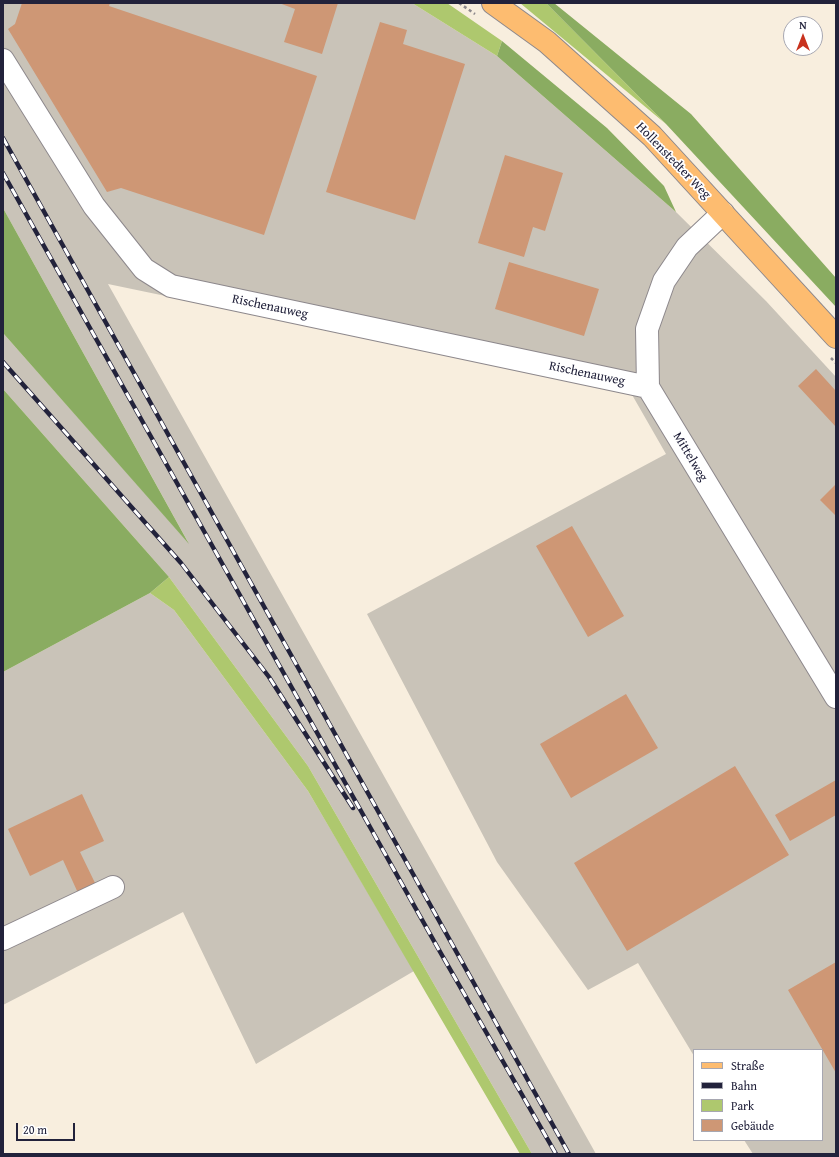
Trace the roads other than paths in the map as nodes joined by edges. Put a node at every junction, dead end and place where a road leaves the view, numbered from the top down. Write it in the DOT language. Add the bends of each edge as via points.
graph roads {
  1 [pos="485,9"];
  2 [pos="3,60"];
  3 [pos="723,213"];
  4 [pos="833,347"];
  5 [pos="648,387"];
  6 [pos="836,697"];
  7 [pos="113,887"];
  8 [pos="3,938"];
  1 -- 3 [label="main road, Hollenstedter Weg" via="546,42 652,136"];
  2 -- 5 [label="street, Rischenauweg" via="94,206 144,269 171,286"];
  3 -- 4 [label="main road, Hollenstedter Weg"];
  3 -- 5 [label="street" via="687,247 664,282 647,329"];
  5 -- 6 [label="street, Mittelweg"];
  7 -- 8 [label="street"];
}
